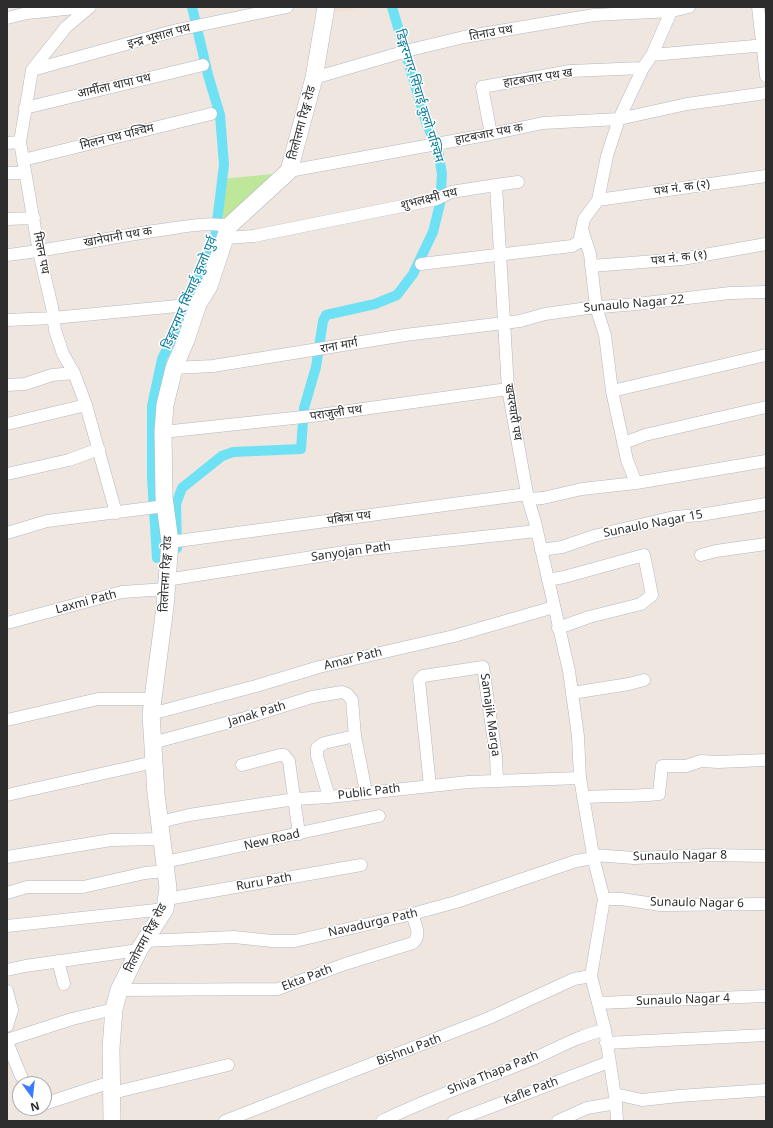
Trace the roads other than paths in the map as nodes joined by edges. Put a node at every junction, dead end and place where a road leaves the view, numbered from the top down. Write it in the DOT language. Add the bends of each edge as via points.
graph roads {
  1 [pos="85,7"];
  2 [pos="90,7"];
  3 [pos="287,7"];
  4 [pos="326,7"];
  5 [pos="689,7"];
  6 [pos="758,7"];
  7 [pos="672,9"];
  8 [pos="41,10"];
  9 [pos="7,18"];
  10 [pos="764,45"];
  11 [pos="652,55"];
  12 [pos="203,65"];
  13 [pos="643,68"];
  14 [pos="32,70"];
  15 [pos="766,76"];
  16 [pos="314,78"];
  17 [pos="766,92"];
  18 [pos="25,108"];
  19 [pos="211,114"];
  20 [pos="619,119"];
  21 [pos="491,134"];
  22 [pos="20,142"];
  23 [pos="7,143"];
  24 [pos="23,160"];
  25 [pos="289,171"];
  26 [pos="25,173"];
  27 [pos="7,174"];
  28 [pos="766,176"];
  29 [pos="518,182"];
  30 [pos="496,185"];
  31 [pos="598,200"];
  32 [pos="34,218"];
  33 [pos="7,219"];
  34 [pos="223,229"];
  35 [pos="582,230"];
  36 [pos="766,244"];
  37 [pos="39,252"];
  38 [pos="500,254"];
  39 [pos="7,255"];
  40 [pos="421,264"];
  41 [pos="591,266"];
  42 [pos="766,292"];
  43 [pos="197,304"];
  44 [pos="596,307"];
  45 [pos="53,318"];
  46 [pos="7,320"];
  47 [pos="503,323"];
  48 [pos="766,355"];
  49 [pos="174,368"];
  50 [pos="74,374"];
  51 [pos="7,385"];
  52 [pos="508,389"];
  53 [pos="612,391"];
  54 [pos="86,405"];
  55 [pos="766,407"];
  56 [pos="7,424"];
  57 [pos="163,432"];
  58 [pos="624,443"];
  59 [pos="99,449"];
  60 [pos="766,461"];
  61 [pos="7,474"];
  62 [pos="636,483"];
  63 [pos="527,496"];
  64 [pos="766,504"];
  65 [pos="164,506"];
  66 [pos="116,513"];
  67 [pos="537,531"];
  68 [pos="7,533"];
  69 [pos="171,542"];
  70 [pos="766,544"];
  71 [pos="541,550"];
  72 [pos="701,555"];
  73 [pos="548,580"];
  74 [pos="166,585"];
  75 [pos="554,607"];
  76 [pos="7,623"];
  77 [pos="558,628"];
  78 [pos="644,680"];
  79 [pos="572,693"];
  80 [pos="153,706"];
  81 [pos="7,720"];
  82 [pos="355,736"];
  83 [pos="152,743"];
  84 [pos="766,760"];
  85 [pos="154,762"];
  86 [pos="242,765"];
  87 [pos="580,778"];
  88 [pos="497,781"];
  89 [pos="430,786"];
  90 [pos="366,792"];
  91 [pos="7,795"];
  92 [pos="329,797"];
  93 [pos="583,797"];
  94 [pos="295,799"];
  95 [pos="378,816"];
  96 [pos="160,822"];
  97 [pos="299,834"];
  98 [pos="163,839"];
  99 [pos="766,856"];
  100 [pos="7,857"];
  101 [pos="594,857"];
  102 [pos="361,865"];
  103 [pos="165,867"];
  104 [pos="7,893"];
  105 [pos="604,899"];
  106 [pos="166,904"];
  107 [pos="766,904"];
  108 [pos="412,914"];
  109 [pos="7,926"];
  110 [pos="142,945"];
  111 [pos="58,961"];
  112 [pos="7,970"];
  113 [pos="591,976"];
  114 [pos="64,984"];
  115 [pos="119,990"];
  116 [pos="7,991"];
  117 [pos="766,996"];
  118 [pos="599,1003"];
  119 [pos="114,1009"];
  120 [pos="7,1026"];
  121 [pos="605,1030"];
  122 [pos="766,1035"];
  123 [pos="7,1041"];
  124 [pos="606,1043"];
  125 [pos="609,1062"];
  126 [pos="228,1064"];
  127 [pos="21,1076"];
  128 [pos="111,1087"];
  129 [pos="766,1090"];
  130 [pos="616,1099"];
  131 [pos="52,1102"];
  132 [pos="112,1121"];
  133 [pos="225,1121"];
  134 [pos="382,1121"];
  135 [pos="454,1121"];
  136 [pos="558,1121"];
  137 [pos="617,1121"];
  1 -- 8 [label="street"];
  2 -- 14 [label="street, मिलन पथ" via="66,27"];
  3 -- 14 [label="street, इन्द्र भूसाल पथ" via="197,26"];
  4 -- 16 [label="street, तिलोत्तमा रिङ्ग रोड"];
  5 -- 7 [label="street, तिनाउ पथ"];
  6 -- 10 [label="street"];
  7 -- 11 [label="street"];
  7 -- 16 [label="street, तिनाउ पथ" via="594,15 464,38 406,51"];
  8 -- 9 [label="street"];
  10 -- 11 [label="street"];
  10 -- 15 [label="street"];
  11 -- 13 [label="street"];
  12 -- 18 [label="street, आर्मीला थापा पथ"];
  13 -- 20 [label="street"];
  13 -- 21 [label="street, हाटबजार पथ ख" via="570,71 482,87"];
  14 -- 18 [label="street, मिलन पथ"];
  16 -- 25 [label="street, तिलोत्तमा रिङ्ग रोड"];
  17 -- 20 [label="street, हाटबजार पथ क" via="687,104"];
  18 -- 22 [label="street, मिलन पथ"];
  19 -- 24 [label="street, मिलन पथ पश्चिम"];
  20 -- 21 [label="street, हाटबजार पथ क" via="543,123"];
  20 -- 31 [label="street" via="607,156"];
  21 -- 25 [label="street, हाटबजार पथ क"];
  22 -- 23 [label="street"];
  22 -- 24 [label="street, मिलन पथ"];
  24 -- 26 [label="street, मिलन पथ"];
  25 -- 34 [label="street, तिलोत्तमा रिङ्ग रोड"];
  26 -- 27 [label="street"];
  26 -- 32 [label="street, मिलन पथ"];
  28 -- 31 [label="street, पथ नं. क (२)"];
  29 -- 30 [label="street, शुभलक्ष्मी पथ"];
  30 -- 34 [label="street, शुभलक्ष्मी पथ" via="451,192 440,198 254,236"];
  30 -- 38 [label="street"];
  31 -- 35 [label="street" via="584,219"];
  32 -- 33 [label="street"];
  32 -- 37 [label="street, मिलन पथ"];
  34 -- 37 [label="street, खानेपानी पथ क" via="135,233"];
  34 -- 43 [label="street, तिलोत्तमा रिङ्ग रोड" via="209,286"];
  35 -- 38 [label="street" via="579,242 572,246"];
  35 -- 41 [label="street"];
  36 -- 41 [label="street, पथ नं. क (१)" via="682,259"];
  37 -- 39 [label="street, खानेपानी पथ क"];
  37 -- 45 [label="street, मिलन पथ"];
  38 -- 40 [label="street"];
  38 -- 47 [label="street"];
  41 -- 44 [label="street"];
  42 -- 44 [label="street, Sunaulo Nagar 22"];
  43 -- 45 [label="street"];
  43 -- 49 [label="street, तिलोत्तमा रिङ्ग रोड"];
  44 -- 47 [label="street, Sunaulo Nagar 22"];
  44 -- 53 [label="street" via="605,335"];
  45 -- 46 [label="street"];
  45 -- 50 [label="street, मिलन पथ" via="63,354"];
  47 -- 49 [label="street, राना मार्ग" via="405,335 213,366"];
  47 -- 52 [label="street, खयरघारी पथ"];
  48 -- 53 [label="street"];
  49 -- 57 [label="street, तिलोत्तमा रिङ्ग रोड" via="165,405"];
  50 -- 51 [label="street" via="52,375 25,384"];
  50 -- 54 [label="street, मिलन पथ"];
  52 -- 57 [label="street, पराजुली पथ" via="296,418"];
  52 -- 63 [label="street, खयरघारी पथ"];
  53 -- 58 [label="street"];
  54 -- 56 [label="street"];
  54 -- 59 [label="street, मिलन पथ"];
  55 -- 58 [label="street" via="645,435"];
  57 -- 65 [label="street, तिलोत्तमा रिङ्ग रोड"];
  58 -- 62 [label="street" via="627,460"];
  59 -- 61 [label="street" via="69,460"];
  59 -- 66 [label="street, मिलन पथ"];
  60 -- 62 [label="street, पबित्रा पथ"];
  62 -- 63 [label="street, पबित्रा पथ" via="582,489 542,498"];
  63 -- 67 [label="street, खयरघारी पथ"];
  63 -- 69 [label="street, पबित्रा पथ"];
  64 -- 71 [label="street, Sunaulo Nagar 15" via="674,517 594,536 562,547"];
  65 -- 66 [label="street"];
  65 -- 69 [label="street, तिलोत्तमा रिङ्ग रोड"];
  66 -- 68 [label="street" via="47,521"];
  67 -- 71 [label="street, खयरघारी पथ"];
  67 -- 74 [label="street, Sanyojan Path" via="351,551"];
  69 -- 74 [label="street, तिलोत्तमा रिङ्ग रोड"];
  70 -- 72 [label="street"];
  71 -- 73 [label="street, खयरघारी पथ"];
  73 -- 75 [label="street, खयरघारी पथ"];
  73 -- 77 [label="street" via="644,555 652,595 641,604"];
  74 -- 76 [label="street, Laxmi Path" via="122,592"];
  74 -- 80 [label="street, तिलोत्तमा रिङ्ग रोड"];
  75 -- 77 [label="street, खयरघारी पथ"];
  75 -- 80 [label="street, Amar Path" via="454,636 319,667 256,686"];
  77 -- 79 [label="street, खयरघारी पथ"];
  78 -- 79 [label="street"];
  79 -- 87 [label="street, खयरघारी पथ"];
  80 -- 81 [label="street, Amar Path" via="98,699"];
  80 -- 83 [label="street, तिलोत्तमा रिङ्ग रोड"];
  82 -- 83 [label="street, Janak Path" via="352,700 342,692 312,697"];
  82 -- 90 [label="street"];
  82 -- 92 [label="street" via="324,743 317,748"];
  83 -- 85 [label="street, तिलोत्तमा रिङ्ग रोड"];
  84 -- 93 [label="street" via="701,761 686,766 662,766 659,794"];
  85 -- 91 [label="street"];
  85 -- 96 [label="street, तिलोत्तमा रिङ्ग रोड"];
  86 -- 94 [label="street" via="284,755 289,761"];
  87 -- 88 [label="street, Public Path"];
  87 -- 93 [label="street, खयरघारी पथ"];
  88 -- 89 [label="street, Public Path"];
  88 -- 89 [label="street, Samajik Marga" via="496,756 483,667 423,676 419,680"];
  89 -- 90 [label="street, Public Path"];
  90 -- 92 [label="street, Public Path"];
  92 -- 94 [label="street, Public Path"];
  93 -- 101 [label="street, खयरघारी पथ"];
  94 -- 96 [label="street, Public Path" via="189,814"];
  94 -- 97 [label="street"];
  95 -- 97 [label="street, New Road"];
  96 -- 98 [label="street, तिलोत्तमा रिङ्ग रोड"];
  97 -- 103 [label="street, New Road"];
  98 -- 100 [label="street" via="111,840"];
  98 -- 103 [label="street, तिलोत्तमा रिङ्ग रोड"];
  99 -- 101 [label="street, Sunaulo Nagar 8"];
  101 -- 105 [label="street, खयरघारी पथ"];
  101 -- 108 [label="street, Navadurga Path"];
  102 -- 106 [label="street, Ruru Path"];
  103 -- 104 [label="street, New Road" via="83,887 27,887"];
  103 -- 106 [label="street, तिलोत्तमा रिङ्ग रोड" via="168,888"];
  105 -- 107 [label="street, Sunaulo Nagar 6" via="661,905"];
  105 -- 113 [label="street"];
  106 -- 109 [label="street, Ruru Path"];
  106 -- 110 [label="street, तिलोत्तमा रिङ्ग रोड"];
  108 -- 110 [label="street, Navadurga Path" via="285,942 234,937"];
  108 -- 115 [label="street, Ekta Path" via="418,934 413,942 278,989"];
  110 -- 111 [label="street, Navadurga Path"];
  110 -- 115 [label="street, तिलोत्तमा रिङ्ग रोड"];
  111 -- 112 [label="street, Navadurga Path"];
  111 -- 114 [label="street"];
  113 -- 118 [label="street"];
  113 -- 133 [label="street, Bishnu Path" via="574,979 489,1018"];
  115 -- 119 [label="street, तिलोत्तमा रिङ्ग रोड"];
  116 -- 120 [label="street" via="12,1010"];
  117 -- 118 [label="street, Sunaulo Nagar 4"];
  118 -- 121 [label="street"];
  119 -- 123 [label="street" via="72,1018"];
  119 -- 128 [label="street, तिलोत्तमा रिङ्ग रोड"];
  121 -- 124 [label="street"];
  121 -- 134 [label="street, Shiva Thapa Path" via="585,1034"];
  122 -- 124 [label="street"];
  123 -- 127 [label="street"];
  124 -- 125 [label="street"];
  125 -- 130 [label="street"];
  125 -- 135 [label="street, Kafle Path"];
  126 -- 128 [label="street"];
  128 -- 131 [label="street"];
  128 -- 132 [label="street, तिलोत्तमा रिङ्ग रोड"];
  129 -- 130 [label="street" via="642,1100"];
  130 -- 136 [label="street"];
  130 -- 137 [label="street"];
}
